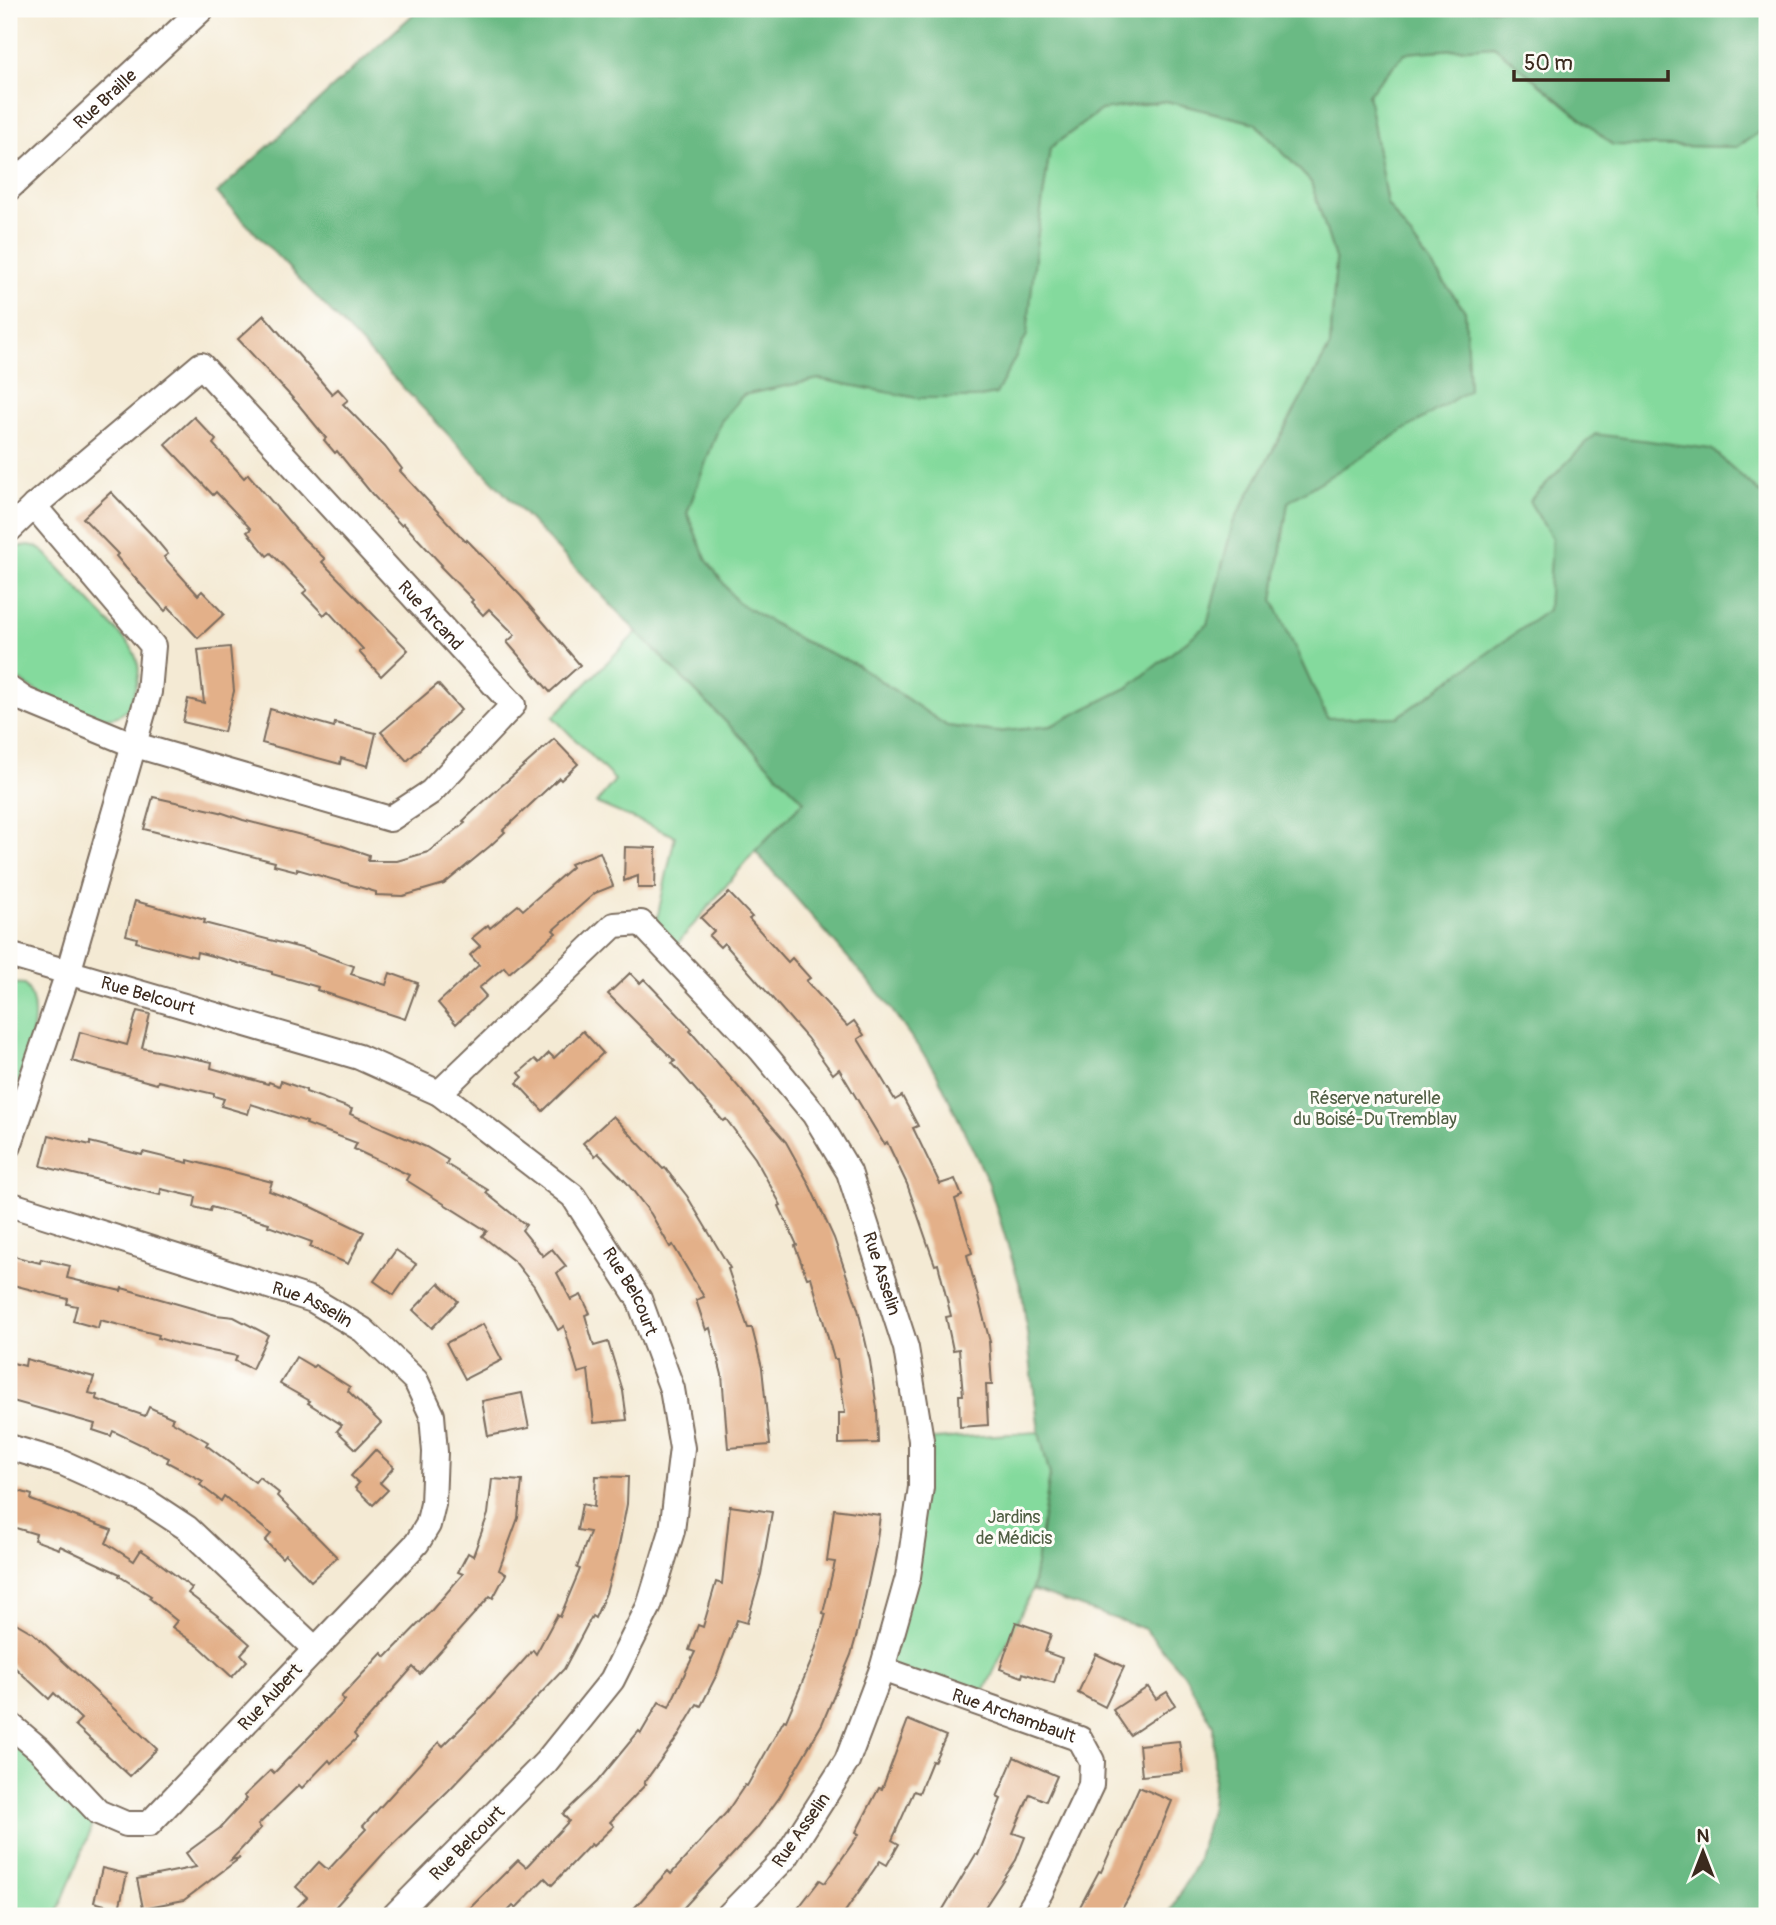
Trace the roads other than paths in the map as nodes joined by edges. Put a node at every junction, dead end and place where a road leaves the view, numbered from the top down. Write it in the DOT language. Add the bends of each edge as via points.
graph roads {
  1 [pos="202,9"];
  2 [pos="9,188"];
  3 [pos="34,506"];
  4 [pos="9,530"];
  5 [pos="9,689"];
  6 [pos="132,744"];
  7 [pos="9,955"];
  8 [pos="68,973"];
  9 [pos="439,1094"];
  10 [pos="9,1146"];
  11 [pos="9,1204"];
  12 [pos="9,1447"];
  13 [pos="315,1649"];
  14 [pos="882,1669"];
  15 [pos="9,1724"];
  16 [pos="394,1916"];
  17 [pos="728,1916"];
  18 [pos="1026,1916"];
  1 -- 2 [label="street, Rue Braille"];
  3 -- 4 [label="street, Rue Arcand"];
  3 -- 6 [label="street" via="153,646 149,692"];
  3 -- 6 [label="street, Rue Arcand" via="201,365 513,705 431,792 390,819"];
  5 -- 6 [label="street, Rue Arcand"];
  6 -- 8 [label="street"];
  7 -- 8 [label="street, Rue Belcourt"];
  8 -- 9 [label="street, Rue Belcourt" via="359,1057"];
  8 -- 10 [label="street"];
  9 -- 14 [label="street, Rue Asselin" via="614,925 641,923 762,1051 814,1114 849,1172 906,1348 921,1440 921,1487 908,1577"];
  9 -- 16 [label="street, Rue Belcourt" via="573,1196 639,1298 672,1389 682,1448 672,1531 653,1594 612,1680 546,1762"];
  11 -- 13 [label="street, Rue Asselin" via="313,1300 363,1330 416,1381 432,1415 435,1452 428,1525 417,1543"];
  12 -- 13 [label="street, Rue Aubert" via="63,1463 143,1499 187,1528"];
  13 -- 15 [label="street, Rue Aubert" via="149,1824 126,1824 98,1812"];
  14 -- 17 [label="street, Rue Asselin" via="847,1761 806,1828 786,1857"];
  14 -- 18 [label="street, Rue Archambault" via="1080,1739 1092,1761 1091,1785"];
}
